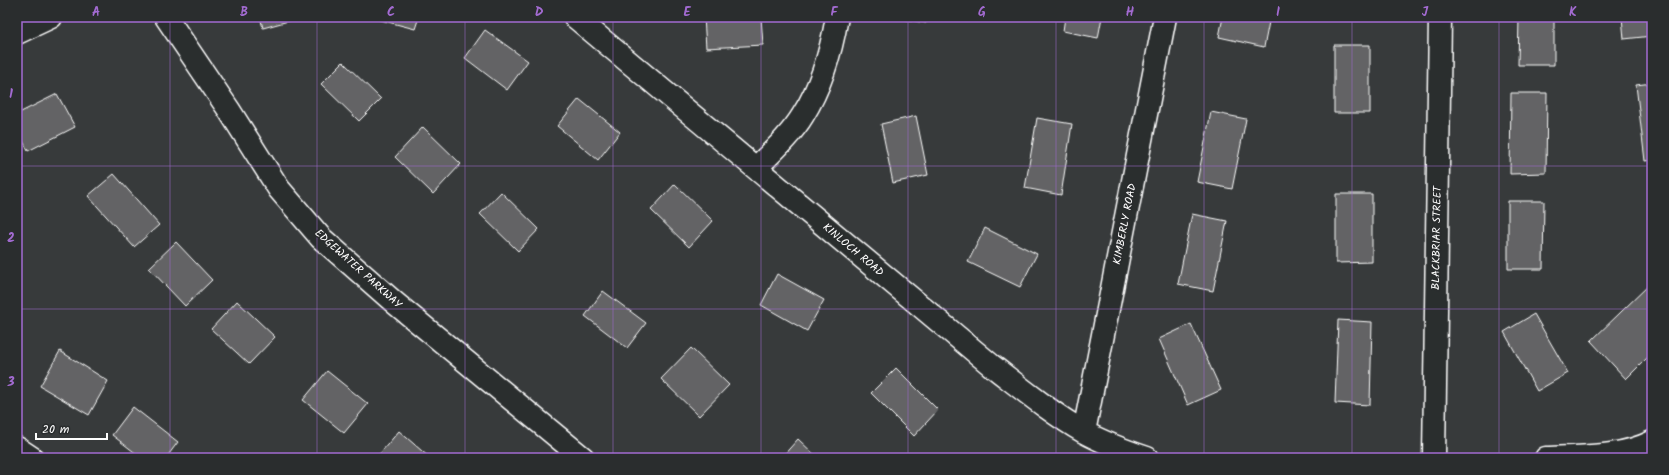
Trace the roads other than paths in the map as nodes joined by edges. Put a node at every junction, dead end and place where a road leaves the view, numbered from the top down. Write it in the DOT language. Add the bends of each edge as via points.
graph roads {
  1 [pos="51,17"];
  2 [pos="166,17"];
  3 [pos="575,17"];
  4 [pos="837,17"];
  5 [pos="1165,17"];
  6 [pos="1440,17"];
  7 [pos="17,33"];
  8 [pos="756,168"];
  9 [pos="1084,432"];
  10 [pos="1652,442"];
  11 [pos="17,448"];
  12 [pos="32,458"];
  13 [pos="583,458"];
  14 [pos="1147,458"];
  15 [pos="1434,458"];
  16 [pos="1546,458"];
  1 -- 7 [label="street"];
  2 -- 13 [label="street, EDGEWATER PARKWAY" via="279,189 321,238 395,303"];
  3 -- 8 [label="street, KINLOCH ROAD"];
  4 -- 8 [label="street" via="828,61 819,86 803,116"];
  5 -- 9 [label="street, KIMBERLY ROAD"];
  6 -- 15 [label="street, BLACKBRIAR STREET"];
  8 -- 9 [label="street, KINLOCH ROAD" via="991,365"];
  9 -- 14 [label="street, KINLOCH ROAD"];
  10 -- 16 [label="street" via="1617,452"];
  11 -- 12 [label="street"];
}
